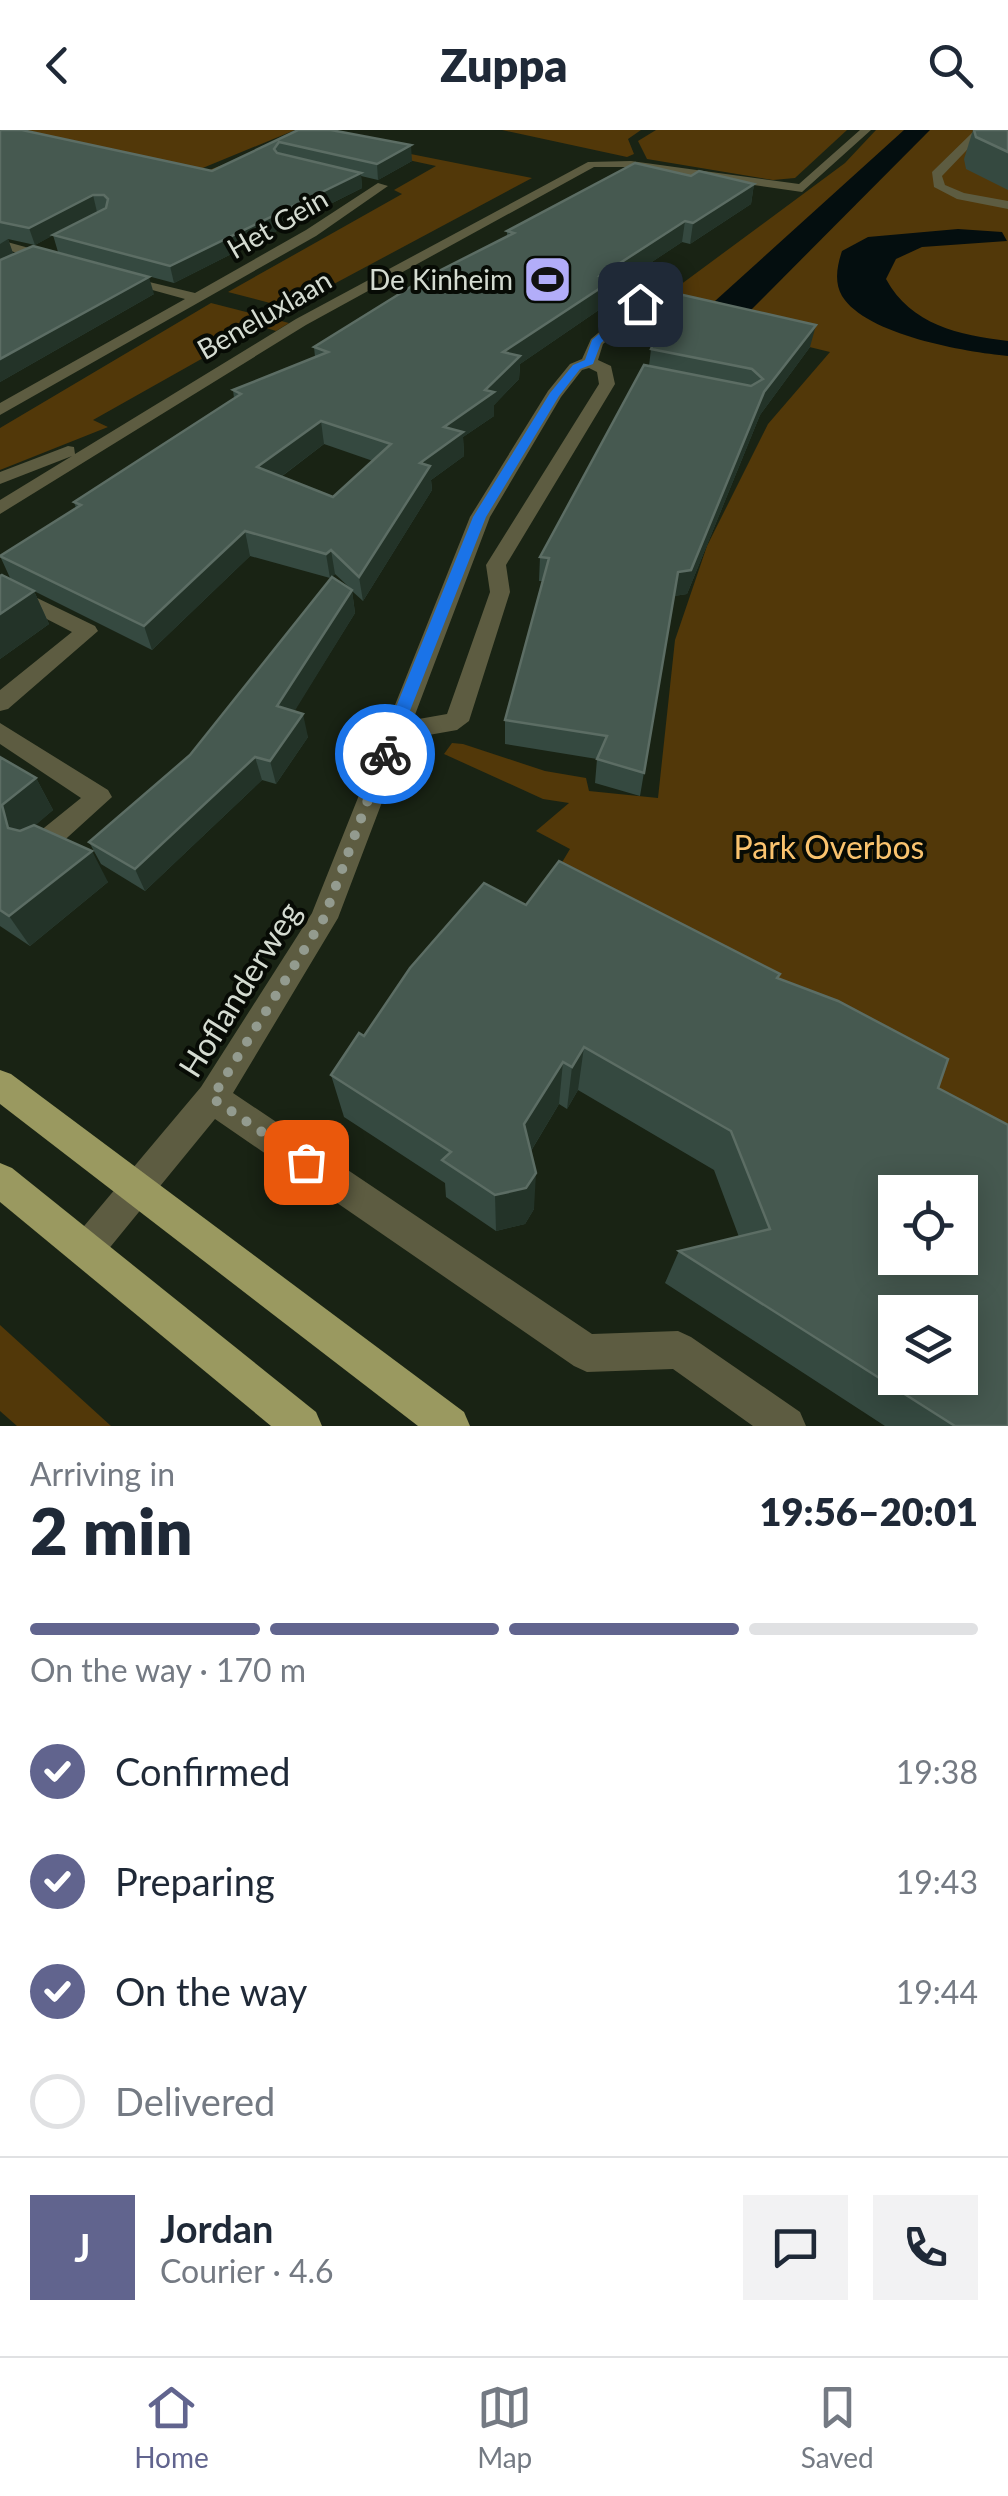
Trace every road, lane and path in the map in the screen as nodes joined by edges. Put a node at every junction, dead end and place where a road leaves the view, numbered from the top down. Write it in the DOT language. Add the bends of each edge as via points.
graph roads {
  1 [pos="866,130"];
  2 [pos="982,130"];
  3 [pos="366,182"];
  4 [pos="1008,205"];
  5 [pos="59,240"];
  6 [pos="0,244"];
  7 [pos="38,255"];
  8 [pos="73,264"];
  9 [pos="13,267"];
  10 [pos="108,274"];
  11 [pos="194,297"];
  12 [pos="640,304"];
  13 [pos="594,373"];
  14 [pos="634,377"];
  15 [pos="0,410"];
  16 [pos="124,428"];
  17 [pos="0,478"];
  18 [pos="0,508"];
  19 [pos="0,587"];
  20 [pos="0,702"];
  21 [pos="0,732"];
  22 [pos="394,732"];
  23 [pos="38,848"];
  24 [pos="0,1085"];
  25 [pos="212,1098"];
  26 [pos="0,1180"];
  27 [pos="135,1190"];
  28 [pos="86,1250"];
  29 [pos="302,1426"];
  30 [pos="450,1426"];
  31 [pos="786,1426"];
  1 -- 16 [label="street, Beneluxlaan" via="802,188 592,164 301,322"];
  2 -- 4 [label="street" via="936,175 940,187"];
  3 -- 11 [label="street, Het Gein" via="382,186"];
  5 -- 7 [label="street"];
  6 -- 7 [label="street"];
  7 -- 8 [label="street"];
  7 -- 9 [label="street"];
  10 -- 11 [label="street"];
  11 -- 15 [label="street, Beneluxlaan"];
  12 -- 13 [label="street, Hoflanderweg" via="596,342"];
  13 -- 14 [label="street"];
  13 -- 22 [label="street, Hoflanderweg" via="554,395 480,517"];
  13 -- 22 [label="street, Hoflanderweg" via="496,565 500,592 457,721"];
  16 -- 17 [label="street, Beneluxlaan"];
  16 -- 18 [label="street, Beneluxlaan"];
  19 -- 20 [label="street" via="86,631"];
  21 -- 23 [label="street" via="99,798"];
  22 -- 25 [label="street, Hoflanderweg" via="324,918"];
  24 -- 27 [label="main road"];
  25 -- 27 [label="street, Hoflanderweg"];
  25 -- 31 [label="street" via="587,1353 678,1350"];
  26 -- 28 [label="main road"];
  27 -- 28 [label="street, Hoflanderweg"];
  27 -- 30 [label="main road"];
  28 -- 29 [label="main road"];
}
